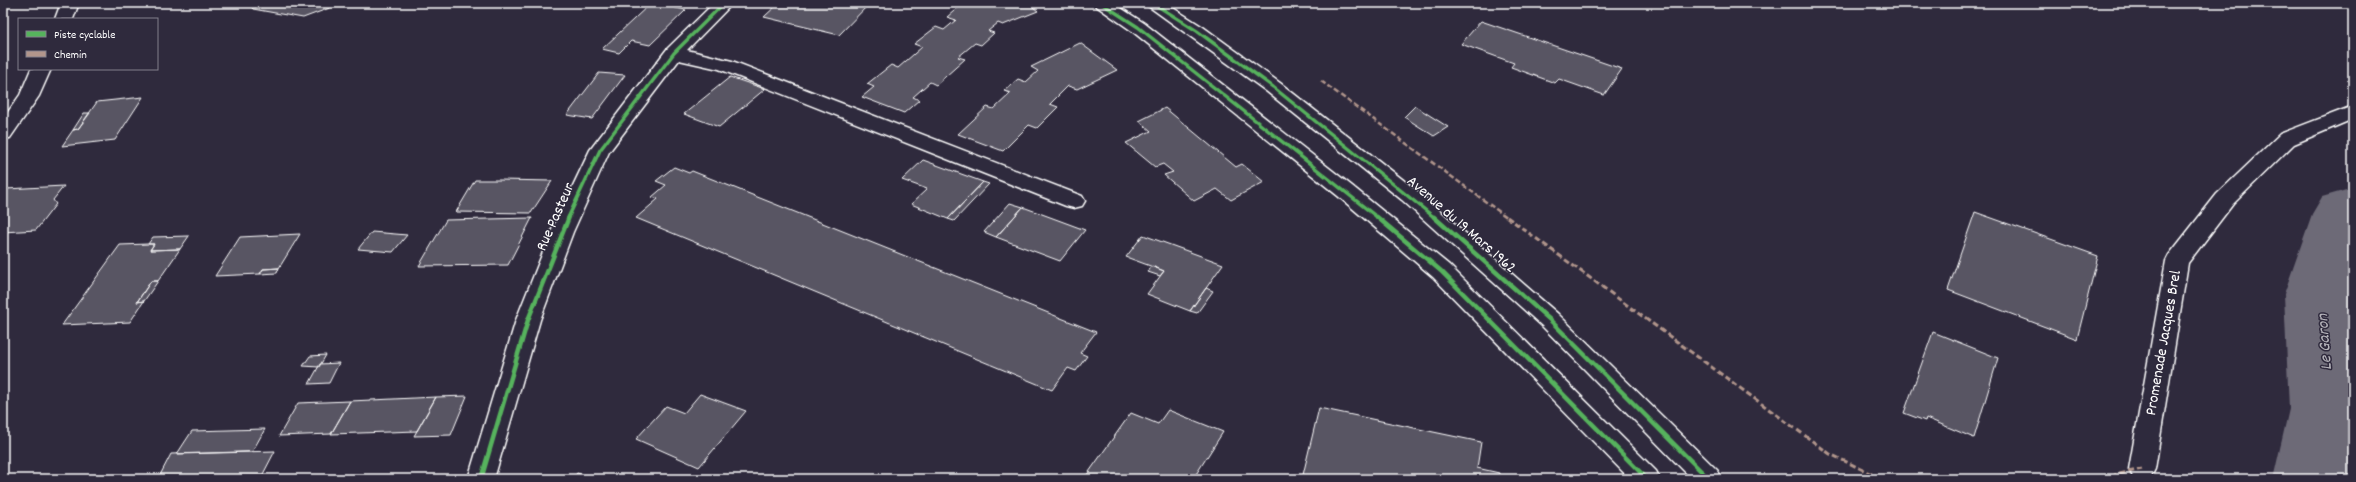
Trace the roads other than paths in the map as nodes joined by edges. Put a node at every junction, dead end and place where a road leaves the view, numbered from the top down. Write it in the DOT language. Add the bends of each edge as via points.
graph roads {
  1 [pos="70,3"];
  2 [pos="724,3"];
  3 [pos="1101,3"];
  4 [pos="1153,3"];
  5 [pos="64,18"];
  6 [pos="674,53"];
  7 [pos="41,70"];
  8 [pos="2353,112"];
  9 [pos="3,133"];
  10 [pos="1074,201"];
  11 [pos="2142,469"];
  12 [pos="481,479"];
  13 [pos="1647,479"];
  14 [pos="1710,479"];
  1 -- 5 [label="street"];
  2 -- 6 [label="street, Rue Pasteur"];
  3 -- 13 [label="street" via="1138,27 1346,191 1441,271"];
  4 -- 14 [label="street, Avenue du 19 Mars 1962" via="1197,31 1273,87 1409,195 1550,320"];
  6 -- 10 [label="street" via="725,65"];
  6 -- 12 [label="street, Rue Pasteur" via="600,150 562,232 528,320"];
  7 -- 9 [label="street" via="29,96"];
  8 -- 11 [label="street, Promenade Jacques Brel" via="2287,139 2225,199 2177,261"];
}
